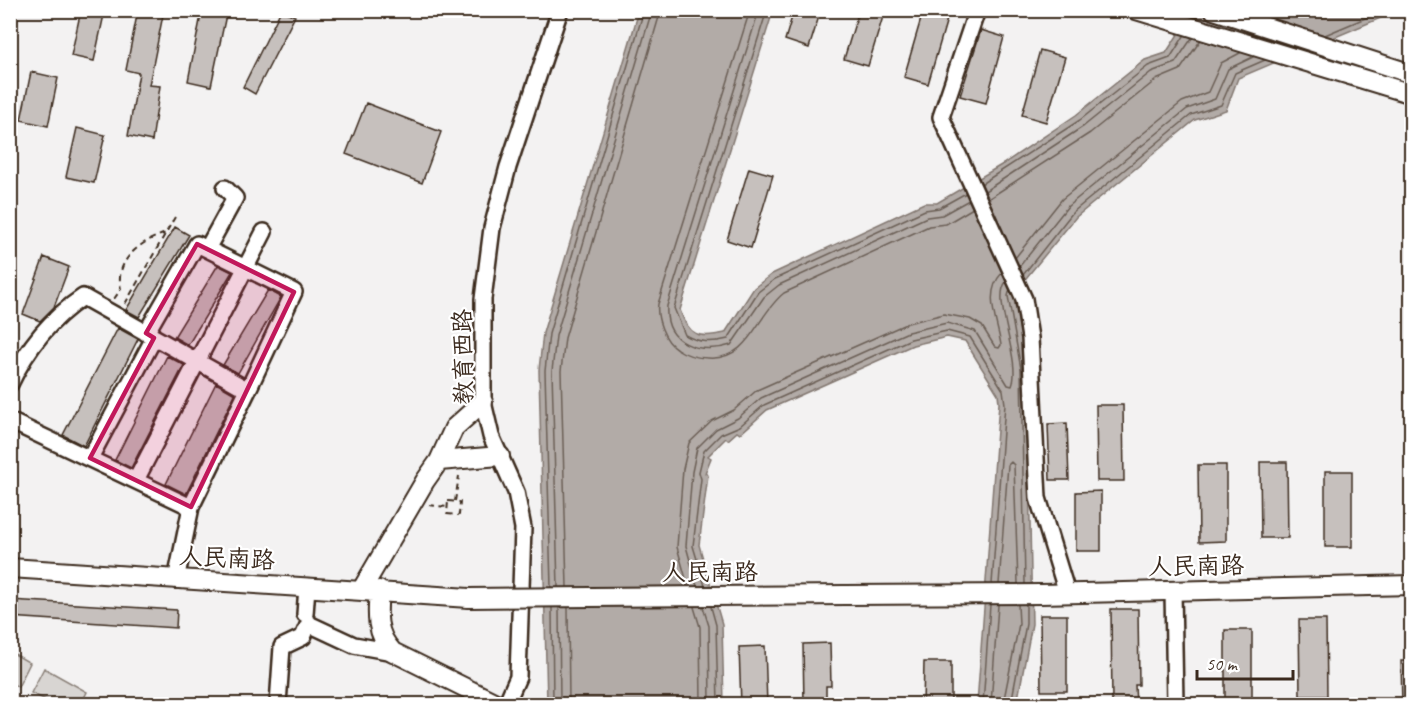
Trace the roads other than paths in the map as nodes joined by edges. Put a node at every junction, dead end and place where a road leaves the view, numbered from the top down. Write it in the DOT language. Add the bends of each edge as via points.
graph roads {
  1 [pos="560,10"];
  2 [pos="977,10"];
  3 [pos="1136,10"];
  4 [pos="1214,10"];
  5 [pos="1412,74"];
  6 [pos="1412,94"];
  7 [pos="225,188"];
  8 [pos="264,232"];
  9 [pos="207,249"];
  10 [pos="245,269"];
  11 [pos="150,336"];
  12 [pos="196,362"];
  13 [pos="10,384"];
  14 [pos="248,390"];
  15 [pos="483,402"];
  16 [pos="10,421"];
  17 [pos="500,456"];
  18 [pos="90,458"];
  19 [pos="439,461"];
  20 [pos="136,480"];
  21 [pos="191,507"];
  22 [pos="10,568"];
  23 [pos="176,580"];
  24 [pos="1412,585"];
  25 [pos="308,587"];
  26 [pos="371,590"];
  27 [pos="1173,591"];
  28 [pos="1067,593"];
  29 [pos="307,620"];
  30 [pos="393,652"];
  31 [pos="278,705"];
  32 [pos="498,705"];
  33 [pos="507,705"];
  34 [pos="1175,705"];
  1 -- 15 [label="street, 教育西路" via="508,166 492,228 483,299"];
  2 -- 28 [label="street" via="941,117 1024,299 1030,338 1038,498"];
  3 -- 6 [label="main road"];
  4 -- 5 [label="main road"];
  7 -- 9 [label="street" via="235,198"];
  8 -- 10 [label="street"];
  9 -- 10 [label="street"];
  9 -- 11 [label="street" via="197,244"];
  10 -- 12 [label="street"];
  10 -- 14 [label="street" via="294,292"];
  11 -- 12 [label="street"];
  11 -- 13 [label="street" via="83,297 57,314"];
  11 -- 18 [label="street"];
  12 -- 14 [label="street"];
  12 -- 20 [label="street"];
  14 -- 21 [label="street"];
  15 -- 17 [label="street, 教育西路"];
  15 -- 19 [label="main road" via="454,428"];
  16 -- 18 [label="street"];
  17 -- 19 [label="main road"];
  17 -- 33 [label="street, 教育西路" via="516,492 523,528 518,677"];
  18 -- 20 [label="street"];
  19 -- 26 [label="main road"];
  20 -- 21 [label="street"];
  21 -- 23 [label="street"];
  22 -- 23 [label="main road, 人民南路"];
  23 -- 25 [label="main road, 人民南路"];
  24 -- 27 [label="main road, 人民南路"];
  25 -- 26 [label="main road, 人民南路"];
  25 -- 29 [label="street"];
  26 -- 28 [label="main road, 人民南路, bridge" via="469,598"];
  26 -- 30 [label="main road" via="384,643"];
  27 -- 28 [label="main road, 人民南路"];
  27 -- 34 [label="street"];
  29 -- 30 [label="street" via="354,645"];
  29 -- 31 [label="street" via="297,641 282,647"];
  30 -- 32 [label="main road"];
}
